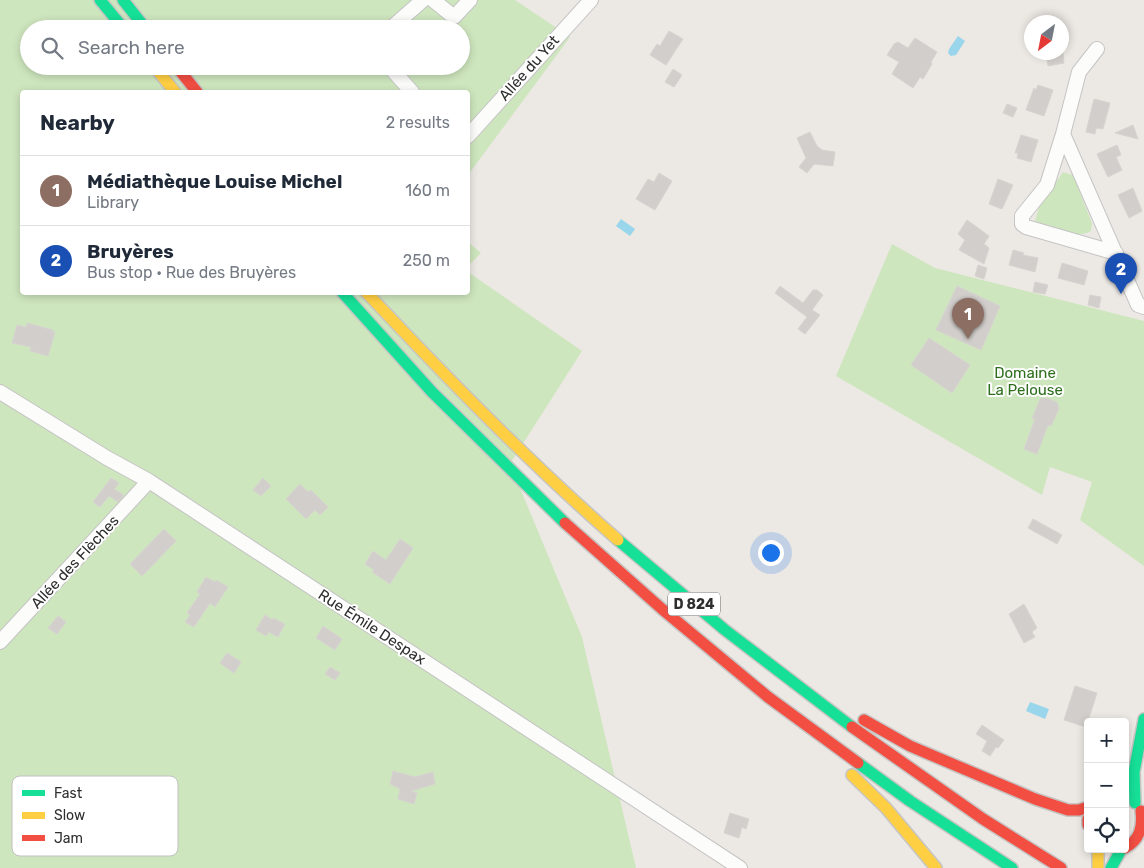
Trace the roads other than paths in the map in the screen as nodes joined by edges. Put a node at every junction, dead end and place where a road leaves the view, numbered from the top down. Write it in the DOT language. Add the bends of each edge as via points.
graph roads {
  1 [pos="100,0"];
  2 [pos="123,0"];
  3 [pos="423,0"];
  4 [pos="433,0"];
  5 [pos="470,0"];
  6 [pos="591,0"];
  7 [pos="117,20"];
  8 [pos="139,20"];
  9 [pos="400,20"];
  10 [pos="1097,49"];
  11 [pos="161,75"];
  12 [pos="183,75"];
  13 [pos="397,75"];
  14 [pos="173,90"];
  15 [pos="195,90"];
  16 [pos="410,90"];
  17 [pos="470,134"];
  18 [pos="1064,134"];
  19 [pos="1116,253"];
  20 [pos="345,295"];
  21 [pos="369,295"];
  22 [pos="1144,307"];
  23 [pos="0,392"];
  24 [pos="149,481"];
  25 [pos="662,609"];
  26 [pos="726,630"];
  27 [pos="0,642"];
  28 [pos="1144,713"];
  29 [pos="1144,719"];
  30 [pos="801,736"];
  31 [pos="1126,763"];
  32 [pos="844,770"];
  33 [pos="1130,799"];
  34 [pos="1085,808"];
  35 [pos="1144,827"];
  36 [pos="1129,845"];
  37 [pos="1098,853"];
  38 [pos="1120,853"];
  39 [pos="740,868"];
  40 [pos="936,868"];
  41 [pos="1012,868"];
  42 [pos="1061,868"];
  43 [pos="1098,868"];
  44 [pos="1111,868"];
  1 -- 7 [label="main road"];
  2 -- 8 [label="main road"];
  3 -- 9 [label="street"];
  4 -- 5 [label="street" via="454,17"];
  6 -- 17 [label="street, Allée du Yet"];
  10 -- 18 [label="street" via="1079,72"];
  11 -- 14 [label="main road"];
  12 -- 15 [label="main road"];
  13 -- 16 [label="street"];
  18 -- 19 [label="street"];
  18 -- 19 [label="street" via="1047,185 1022,216 1022,224"];
  19 -- 22 [label="street" via="1138,305"];
  20 -- 25 [label="main road, D 824" via="432,392 568,526"];
  21 -- 26 [label="main road, D 824" via="583,510"];
  23 -- 24 [label="street, Rue Émile Despax"];
  24 -- 27 [label="street, Allée des Flèches"];
  24 -- 39 [label="street, Rue Émile Despax"];
  25 -- 30 [label="main road" via="723,673"];
  25 -- 41 [label="main road, D 824" via="768,697 910,801"];
  26 -- 34 [label="main road" via="910,746 1035,799 1068,810"];
  26 -- 42 [label="main road, D 824" via="878,747 974,814"];
  28 -- 31 [label="main road"];
  29 -- 33 [label="main road"];
  32 -- 40 [label="main road" via="874,794"];
  33 -- 35 [label="main road" via="1141,811"];
  35 -- 36 [label="main road" via="1136,841"];
  37 -- 43 [label="main road"];
  38 -- 44 [label="main road"];
}
